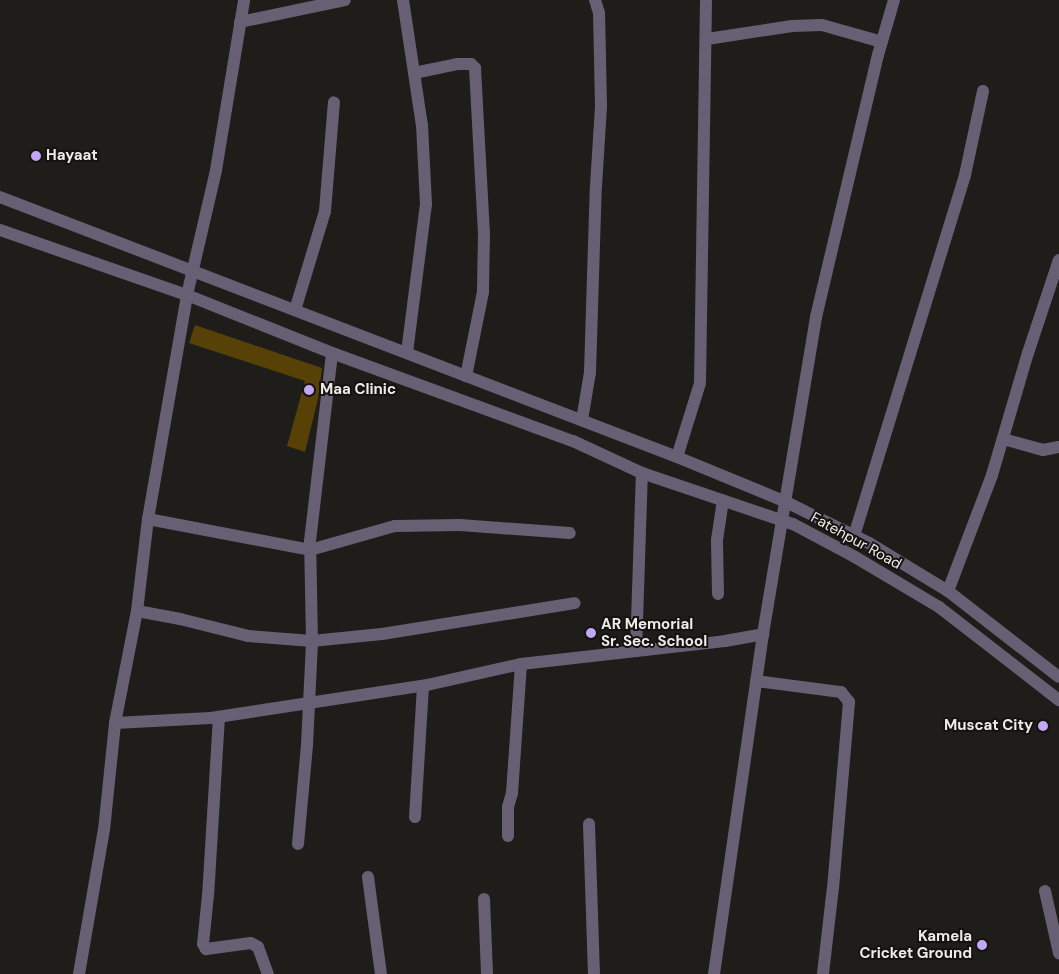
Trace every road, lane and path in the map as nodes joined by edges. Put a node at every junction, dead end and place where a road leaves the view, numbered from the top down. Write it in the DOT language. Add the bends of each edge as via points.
graph roads {
  1 [pos="244,0"];
  2 [pos="345,0"];
  3 [pos="403,0"];
  4 [pos="595,0"];
  5 [pos="706,0"];
  6 [pos="894,0"];
  7 [pos="240,22"];
  8 [pos="707,39"];
  9 [pos="882,42"];
  10 [pos="414,73"];
  11 [pos="984,91"];
  12 [pos="334,102"];
  13 [pos="0,197"];
  14 [pos="0,230"];
  15 [pos="1059,260"];
  16 [pos="193,270"];
  17 [pos="187,296"];
  18 [pos="295,310"];
  19 [pos="332,353"];
  20 [pos="407,353"];
  21 [pos="466,376"];
  22 [pos="582,420"];
  23 [pos="1003,438"];
  24 [pos="1059,447"];
  25 [pos="677,457"];
  26 [pos="642,473"];
  27 [pos="723,500"];
  28 [pos="786,502"];
  29 [pos="148,519"];
  30 [pos="783,520"];
  31 [pos="570,533"];
  32 [pos="854,536"];
  33 [pos="310,550"];
  34 [pos="948,591"];
  35 [pos="718,594"];
  36 [pos="575,603"];
  37 [pos="137,611"];
  38 [pos="763,634"];
  39 [pos="312,641"];
  40 [pos="636,651"];
  41 [pos="520,664"];
  42 [pos="1059,677"];
  43 [pos="756,681"];
  44 [pos="423,686"];
  45 [pos="1059,700"];
  46 [pos="310,702"];
  47 [pos="220,717"];
  48 [pos="115,723"];
  49 [pos="415,817"];
  50 [pos="589,824"];
  51 [pos="508,836"];
  52 [pos="298,844"];
  53 [pos="368,877"];
  54 [pos="1046,891"];
  55 [pos="484,899"];
  56 [pos="1059,953"];
  57 [pos="79,974"];
  58 [pos="268,974"];
  59 [pos="381,974"];
  60 [pos="487,974"];
  61 [pos="594,974"];
  62 [pos="714,974"];
  63 [pos="823,974"];
  1 -- 7 [label="street"];
  2 -- 7 [label="street"];
  3 -- 10 [label="street"];
  4 -- 22 [label="street" via="599,14 602,106 590,372"];
  5 -- 8 [label="street"];
  6 -- 9 [label="street"];
  7 -- 16 [label="street" via="216,170"];
  8 -- 9 [label="street" via="792,26 822,26"];
  8 -- 25 [label="street" via="700,384"];
  9 -- 28 [label="street" via="816,317"];
  10 -- 20 [label="street" via="422,125 426,204"];
  10 -- 21 [label="street" via="458,64 472,64 475,68 484,232 483,292"];
  11 -- 32 [label="street" via="965,175"];
  12 -- 18 [label="street" via="326,211"];
  13 -- 16 [label="street"];
  14 -- 17 [label="street, Fatehpur Road"];
  15 -- 23 [label="street"];
  16 -- 17 [label="street"];
  16 -- 18 [label="street"];
  17 -- 19 [label="street, Fatehpur Road"];
  17 -- 29 [label="street"];
  18 -- 20 [label="street"];
  19 -- 26 [label="street, Fatehpur Road" via="573,441"];
  19 -- 33 [label="street"];
  20 -- 21 [label="street"];
  21 -- 22 [label="street"];
  22 -- 25 [label="street"];
  23 -- 24 [label="street" via="1043,450"];
  23 -- 34 [label="street"];
  25 -- 28 [label="street"];
  26 -- 27 [label="street, Fatehpur Road"];
  26 -- 40 [label="street"];
  27 -- 30 [label="street, Fatehpur Road"];
  27 -- 35 [label="street" via="717,540"];
  28 -- 30 [label="street"];
  28 -- 32 [label="street"];
  29 -- 33 [label="street"];
  29 -- 37 [label="street"];
  30 -- 38 [label="street"];
  30 -- 45 [label="street, Fatehpur Road" via="855,557 939,607"];
  31 -- 33 [label="street" via="460,525 394,526"];
  32 -- 34 [label="street"];
  33 -- 39 [label="street"];
  34 -- 42 [label="street"];
  36 -- 39 [label="street" via="382,634"];
  37 -- 39 [label="street" via="248,636"];
  37 -- 48 [label="street"];
  38 -- 40 [label="street"];
  38 -- 43 [label="street"];
  39 -- 46 [label="street"];
  40 -- 41 [label="street"];
  41 -- 44 [label="street"];
  41 -- 51 [label="street"];
  43 -- 62 [label="street"];
  43 -- 63 [label="street" via="841,692 849,702"];
  44 -- 46 [label="street"];
  44 -- 49 [label="street"];
  46 -- 47 [label="street"];
  46 -- 52 [label="street"];
  47 -- 48 [label="street"];
  47 -- 58 [label="street" via="202,944 206,949 251,943 258,947"];
  48 -- 57 [label="street" via="104,830"];
  50 -- 61 [label="street"];
  53 -- 59 [label="street"];
  54 -- 56 [label="street"];
  55 -- 60 [label="street"];
}
